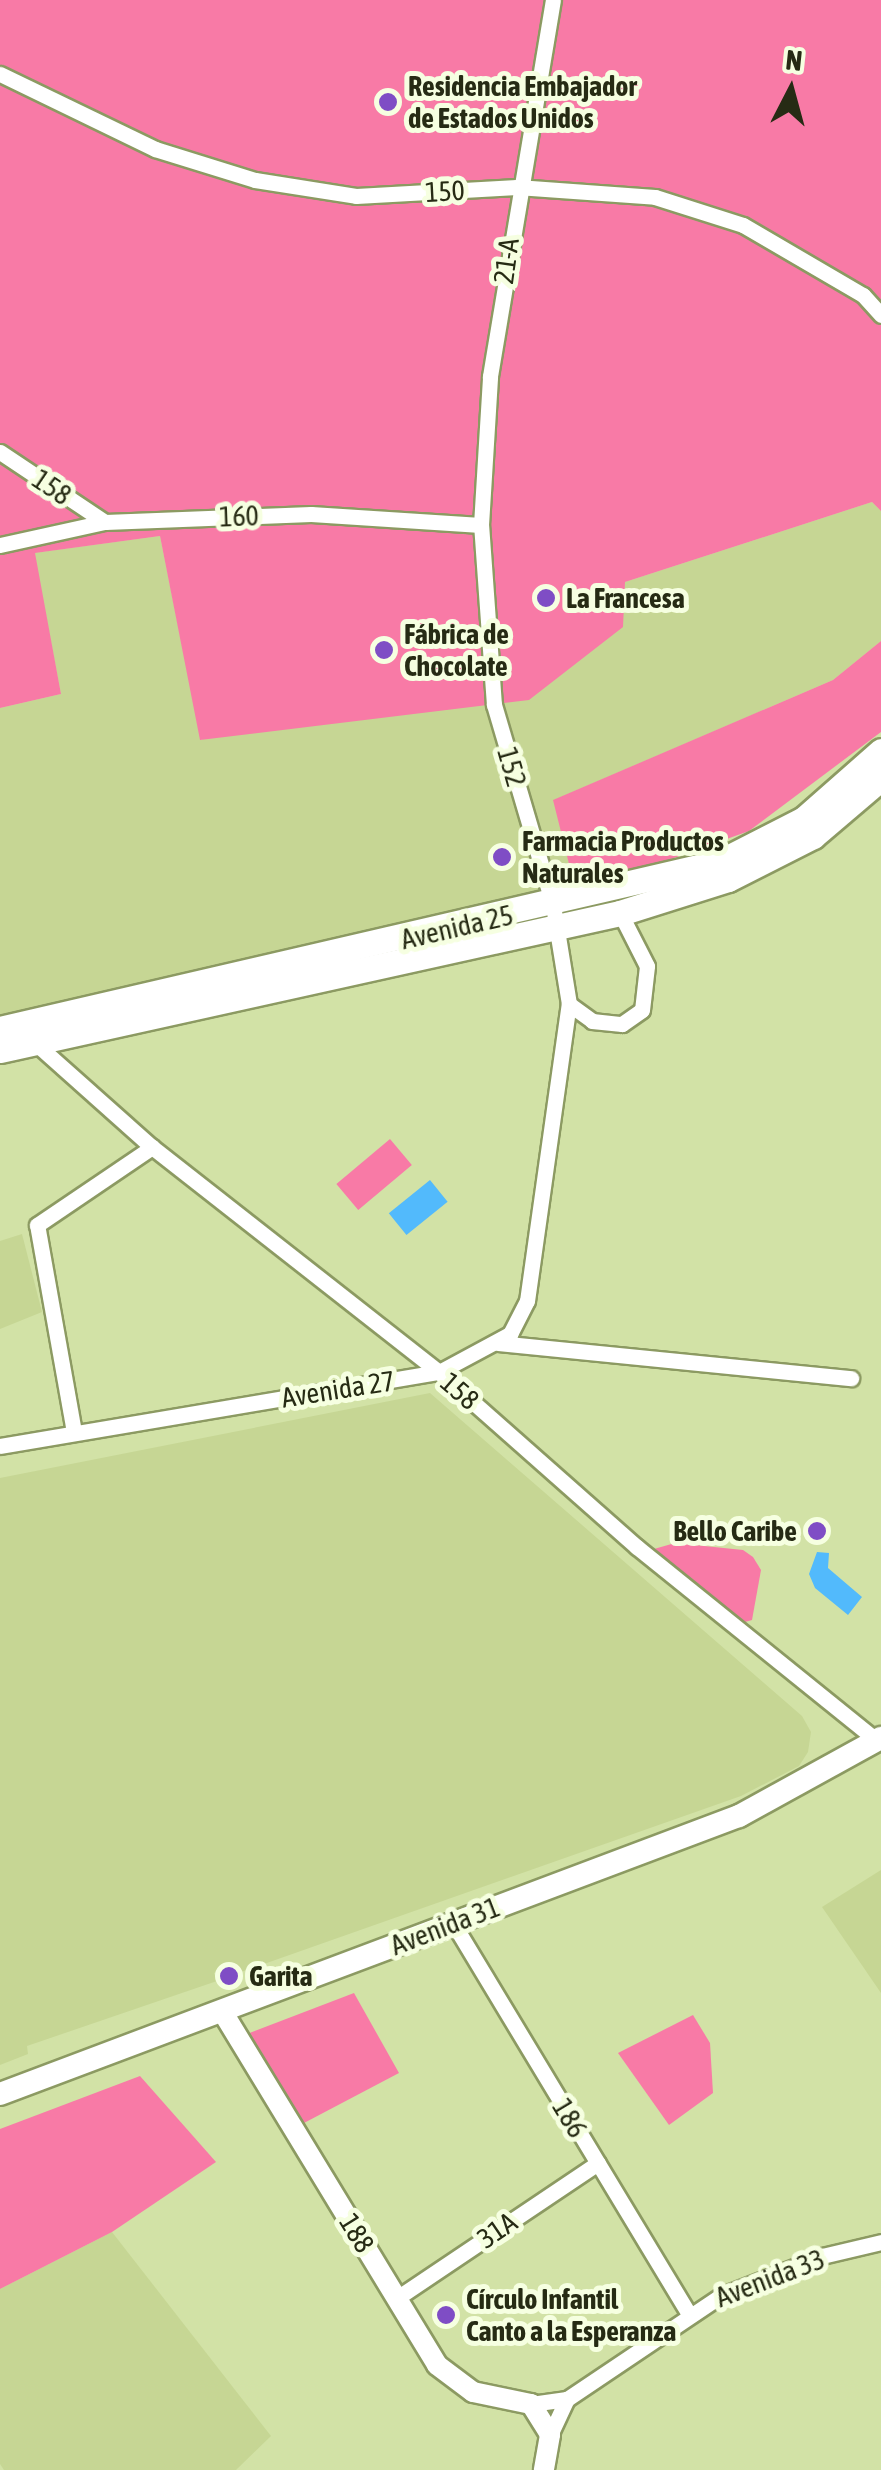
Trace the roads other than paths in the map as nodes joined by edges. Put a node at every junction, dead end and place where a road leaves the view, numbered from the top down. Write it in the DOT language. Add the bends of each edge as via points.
graph roads {
  1 [pos="553,0"];
  2 [pos="0,74"];
  3 [pos="517,188"];
  4 [pos="881,315"];
  5 [pos="0,452"];
  6 [pos="105,522"];
  7 [pos="481,525"];
  8 [pos="0,544"];
  9 [pos="881,751"];
  10 [pos="881,778"];
  11 [pos="620,914"];
  12 [pos="555,917"];
  13 [pos="568,1004"];
  14 [pos="0,1029"];
  15 [pos="34,1042"];
  16 [pos="0,1050"];
  17 [pos="152,1147"];
  18 [pos="498,1344"];
  19 [pos="439,1372"];
  20 [pos="851,1378"];
  21 [pos="74,1432"];
  22 [pos="0,1446"];
  23 [pos="880,1741"];
  24 [pos="453,1923"];
  25 [pos="222,2011"];
  26 [pos="0,2094"];
  27 [pos="598,2163"];
  28 [pos="881,2242"];
  29 [pos="396,2298"];
  30 [pos="688,2312"];
  31 [pos="568,2399"];
  32 [pos="531,2404"];
  33 [pos="550,2435"];
  34 [pos="544,2470"];
  1 -- 3 [label="street, 21-A"];
  2 -- 3 [label="street, 150" via="155,149 255,180 356,196"];
  3 -- 4 [label="street, 150" via="654,197 724,218 863,295"];
  3 -- 7 [label="street, 21-A" via="490,376"];
  5 -- 6 [label="street, 158"];
  6 -- 7 [label="street, 160" via="311,514"];
  6 -- 8 [label="street, 160"];
  7 -- 12 [label="street, 152" via="494,705"];
  9 -- 12 [label="main road, Avenida 25" via="804,819 720,862"];
  10 -- 11 [label="main road, Avenida 25" via="812,836 728,879"];
  11 -- 12 [label="main road, Avenida 25"];
  11 -- 13 [label="street" via="646,966 642,1010 622,1024 592,1021"];
  12 -- 13 [label="street, 152"];
  12 -- 14 [label="main road, Avenida 25"];
  12 -- 15 [label="main road, Avenida 25"];
  13 -- 18 [label="street, 152" via="526,1301"];
  15 -- 16 [label="main road, Avenida 25"];
  15 -- 17 [label="street, 158"];
  17 -- 19 [label="street, 158"];
  17 -- 21 [label="street" via="37,1226"];
  18 -- 19 [label="street, Avenida 27"];
  18 -- 20 [label="street"];
  19 -- 21 [label="street, Avenida 27"];
  19 -- 23 [label="street, 158" via="637,1548"];
  21 -- 22 [label="street, Avenida 27"];
  23 -- 24 [label="main road, Avenida 31" via="740,1816"];
  24 -- 25 [label="main road, Avenida 31"];
  24 -- 27 [label="street, 186"];
  25 -- 26 [label="main road, Avenida 31"];
  25 -- 29 [label="street, 188"];
  27 -- 29 [label="street, 31A"];
  27 -- 30 [label="street, 186"];
  28 -- 30 [label="street, Avenida 33" via="822,2256"];
  29 -- 32 [label="street, 188" via="437,2365 473,2392"];
  30 -- 31 [label="street, Avenida 33"];
  31 -- 32 [label="street, Avenida 33"];
  31 -- 33 [label="street, Avenida 33"];
  32 -- 33 [label="street"];
  33 -- 34 [label="street, Avenida 33"];
}
